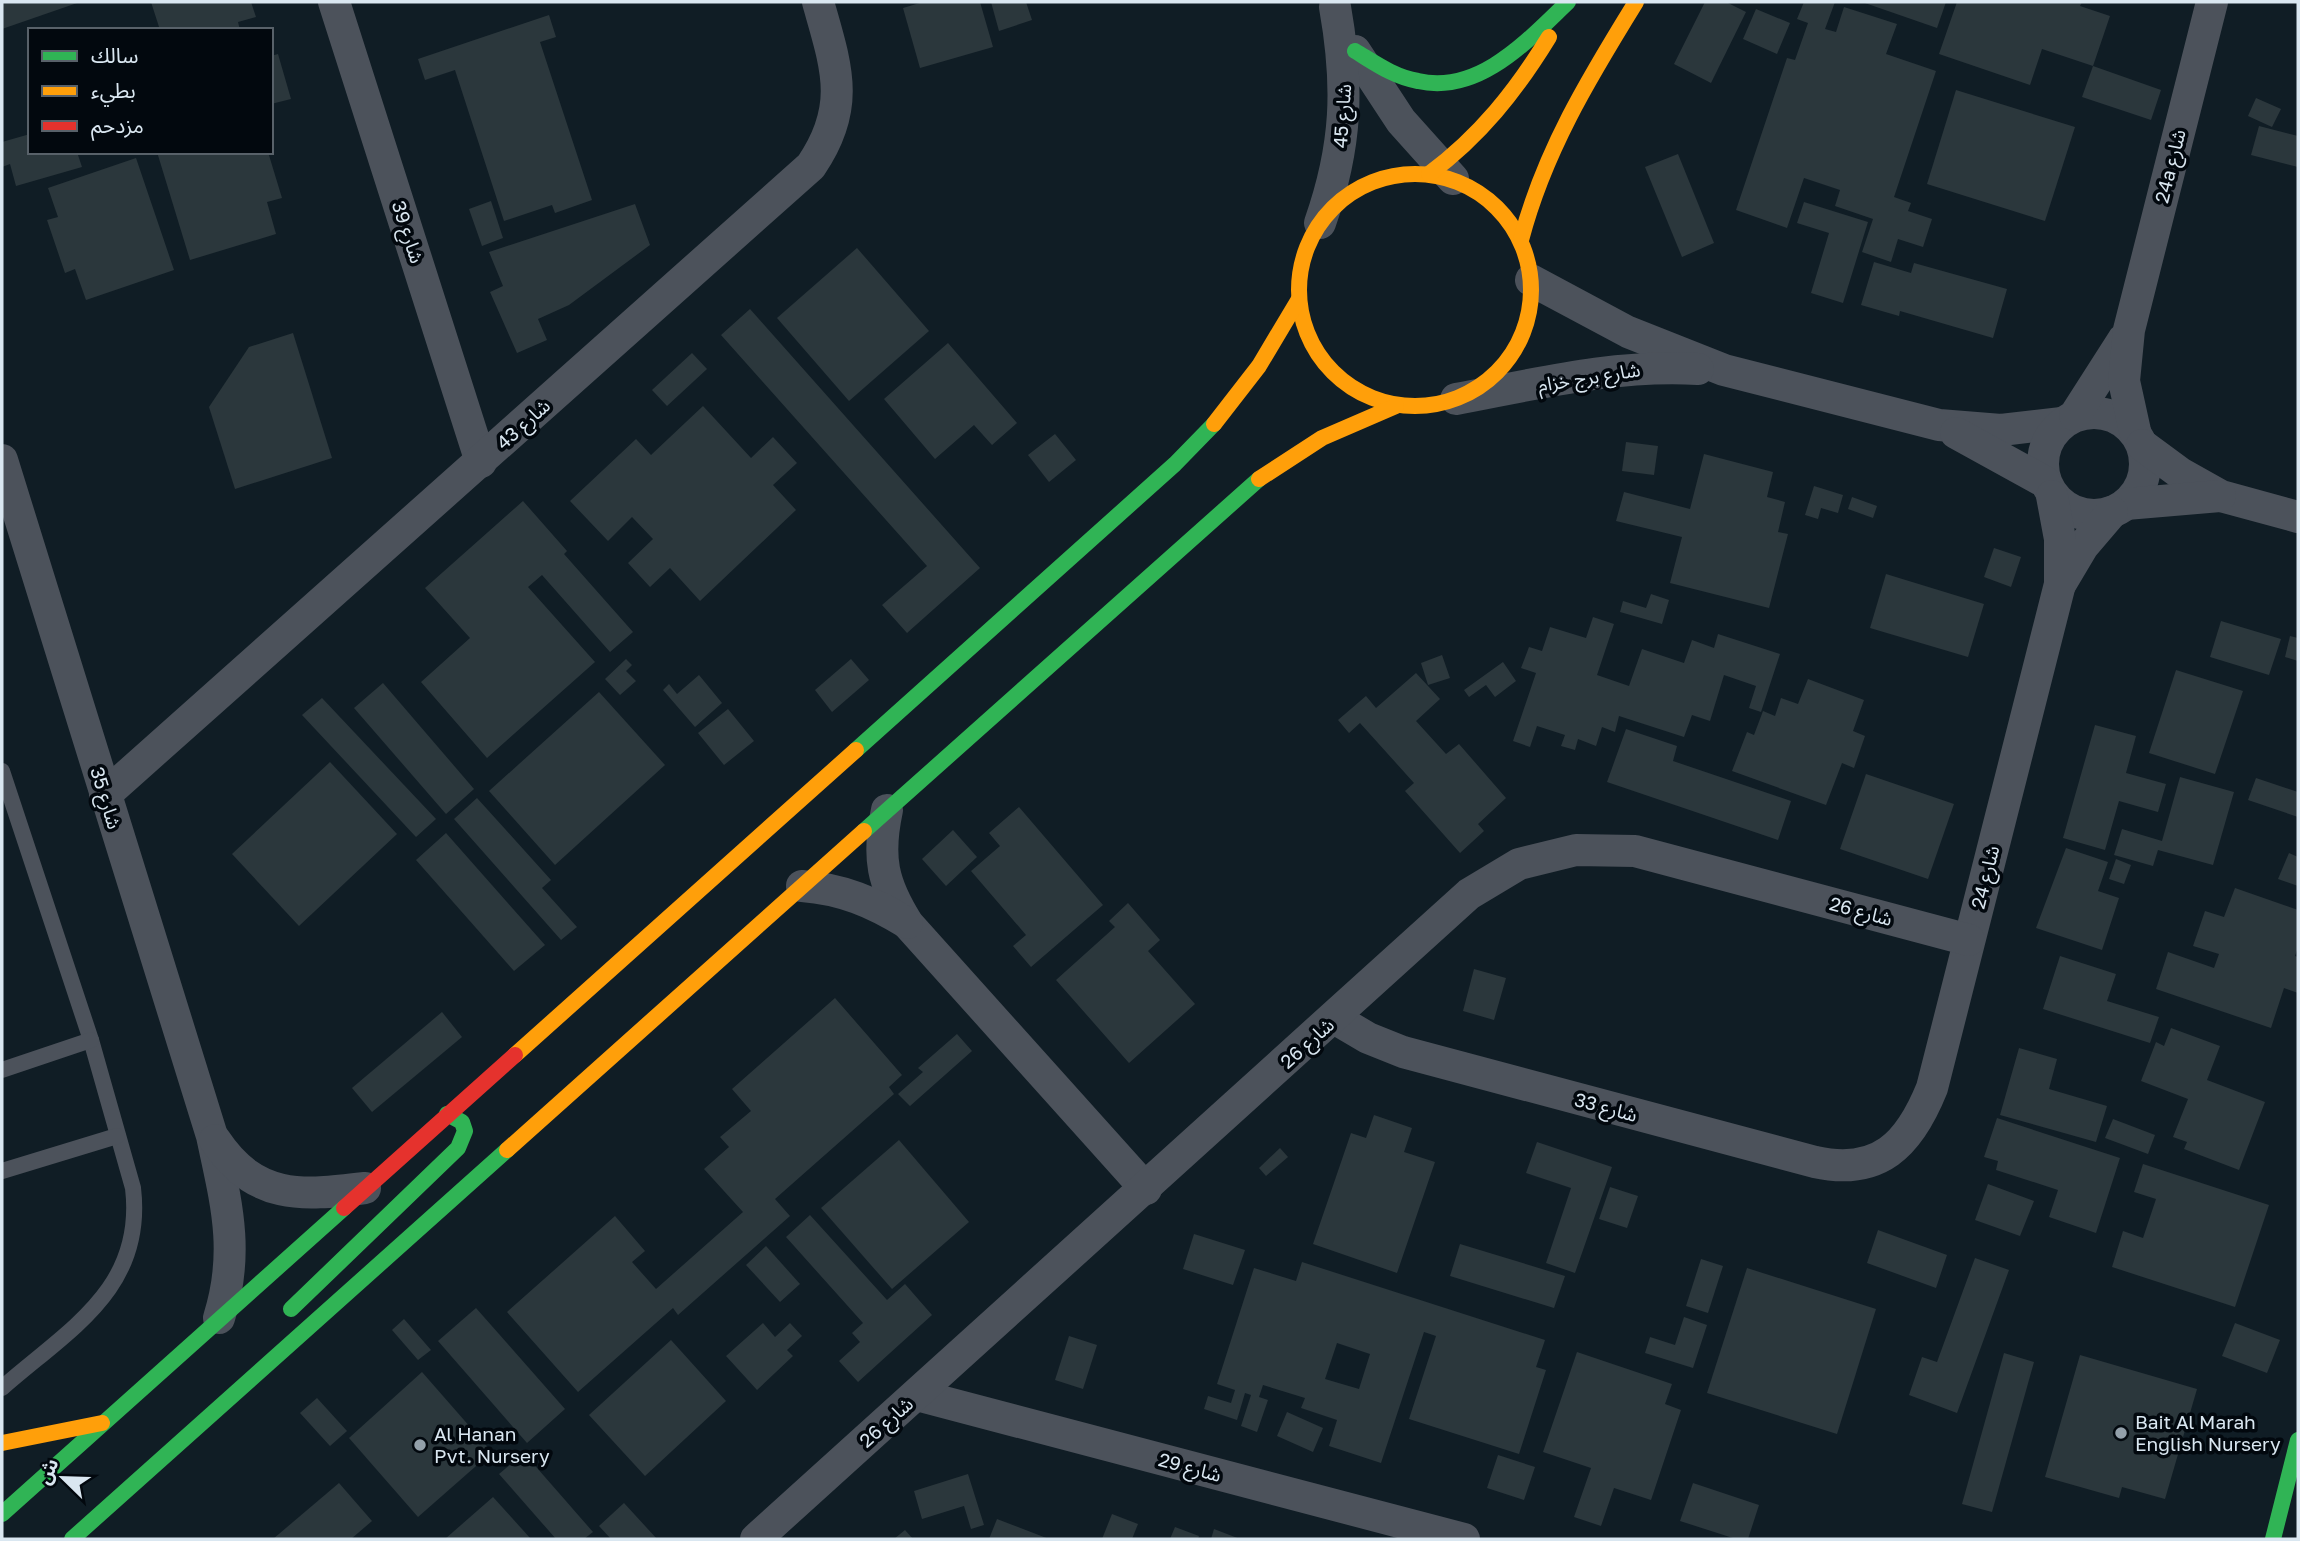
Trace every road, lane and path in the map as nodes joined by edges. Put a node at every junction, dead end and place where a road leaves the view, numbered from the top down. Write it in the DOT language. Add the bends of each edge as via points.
graph roads {
  1 [pos="334,2"];
  2 [pos="818,2"];
  3 [pos="1569,2"];
  4 [pos="1636,2"];
  5 [pos="2212,2"];
  6 [pos="1335,4"];
  7 [pos="1355,51"];
  8 [pos="1441,173"];
  9 [pos="1320,223"];
  10 [pos="1521,240"];
  11 [pos="1531,280"];
  12 [pos="1299,299"];
  13 [pos="2129,330"];
  14 [pos="1724,370"];
  15 [pos="1456,400"];
  16 [pos="1396,406"];
  17 [pos="2068,419"];
  18 [pos="1939,425"];
  19 [pos="2139,438"];
  20 [pos="2,460"];
  21 [pos="481,461"];
  22 [pos="2049,489"];
  23 [pos="2221,496"];
  24 [pos="9,507"];
  25 [pos="2119,508"];
  26 [pos="2298,517"];
  27 [pos="2060,584"];
  28 [pos="2,771"];
  29 [pos="105,796"];
  30 [pos="887,810"];
  31 [pos="802,886"];
  32 [pos="908,924"];
  33 [pos="1969,940"];
  34 [pos="1334,1018"];
  35 [pos="91,1040"];
  36 [pos="2,1070"];
  37 [pos="447,1114"];
  38 [pos="117,1136"];
  39 [pos="212,1136"];
  40 [pos="1884,1157"];
  41 [pos="2,1171"];
  42 [pos="365,1188"];
  43 [pos="1146,1189"];
  44 [pos="219,1318"];
  45 [pos="274,1325"];
  46 [pos="2,1388"];
  47 [pos="210,1393"];
  48 [pos="917,1395"];
  49 [pos="104,1422"];
  50 [pos="184,1439"];
  51 [pos="2298,1440"];
  52 [pos="2,1443"];
  53 [pos="2,1514"];
  54 [pos="72,1539"];
  55 [pos="756,1539"];
  56 [pos="1464,1539"];
  57 [pos="2273,1539"];
  1 -- 21 [label="street, شارع 39"];
  2 -- 21 [label="street, شارع 43" via="839,83 832,127 811,166"];
  3 -- 7 [label="street" via="1517,51 1474,77 1449,82 1398,77"];
  3 -- 8 [label="street" via="1510,100"];
  4 -- 10 [label="street" via="1559,129 1529,202"];
  5 -- 13 [label="street, 24a شارع"];
  6 -- 7 [label="street, شارع 45"];
  6 -- 9 [label="street, شارع 45" via="1345,116 1332,188"];
  7 -- 8 [label="street, شارع 45"];
  8 -- 9 [label="street" via="1377,180 1345,197"];
  8 -- 10 [label="street" via="1493,203"];
  9 -- 12 [label="street" via="1303,259"];
  10 -- 11 [label="street"];
  11 -- 14 [label="street, شارع برج خزام" via="1628,331"];
  11 -- 15 [label="street" via="1525,330 1514,353 1498,372"];
  12 -- 16 [label="street" via="1319,357 1340,380 1366,396"];
  12 -- 37 [label="street" via="1258,370 1205,435"];
  13 -- 17 [label="street, 24a شارع" via="2104,374"];
  13 -- 19 [label="street, 24a شارع" via="2124,381"];
  14 -- 15 [label="street, شارع برج خزام" via="1660,367 1597,372"];
  14 -- 18 [label="street, شارع برج خزام"];
  15 -- 16 [label="street"];
  16 -- 30 [label="street" via="1322,438 1254,482"];
  17 -- 18 [label="street, شارع برج خزام" via="2001,430"];
  17 -- 19 [label="street" via="2108,414"];
  17 -- 22 [label="street" via="2050,435 2044,450 2042,466"];
  18 -- 22 [label="street, شارع برج خزام" via="1994,451"];
  19 -- 23 [label="street" via="2180,473"];
  19 -- 25 [label="street" via="2145,461 2143,477"];
  20 -- 24 [label="street, شارع 35"];
  21 -- 29 [label="street, شارع 43"];
  22 -- 25 [label="street" via="2064,507 2080,514 2096,516"];
  22 -- 27 [label="street, شارع 24" via="2060,540"];
  23 -- 25 [label="street"];
  23 -- 26 [label="street"];
  24 -- 29 [label="street, شارع 35"];
  25 -- 27 [label="street, شارع 24" via="2083,545"];
  27 -- 33 [label="street, شارع 24"];
  28 -- 35 [label="lane"];
  29 -- 39 [label="street, شارع 35"];
  30 -- 31 [label="street"];
  30 -- 32 [label="street" via="881,839 882,869"];
  31 -- 32 [label="street" via="857,896"];
  31 -- 50 [label="street"];
  32 -- 43 [label="street"];
  33 -- 34 [label="street, شارع 26" via="1635,851 1576,850 1519,864 1468,894"];
  33 -- 40 [label="street, شارع 24" via="1922,1114"];
  34 -- 40 [label="street, شارع 33" via="1403,1052 1815,1162 1838,1167"];
  34 -- 43 [label="street, شارع 26"];
  35 -- 36 [label="lane"];
  35 -- 38 [label="lane"];
  37 -- 42 [label="street"];
  37 -- 45 [label="street" via="462,1122 466,1131 458,1148"];
  38 -- 41 [label="lane"];
  38 -- 46 [label="lane" via="134,1188 136,1213 126,1263 95,1306"];
  39 -- 42 [label="street, شارع 35" via="239,1170 274,1189 315,1194"];
  39 -- 44 [label="street, شارع 35" via="232,1243"];
  42 -- 44 [label="street"];
  43 -- 48 [label="street, شارع 26"];
  44 -- 49 [label="street"];
  47 -- 50 [label="street"];
  48 -- 55 [label="street, شارع 26"];
  48 -- 56 [label="street, شارع 29"];
  49 -- 52 [label="street"];
  49 -- 53 [label="street"];
  50 -- 54 [label="street"];
  51 -- 57 [label="street"];
}
